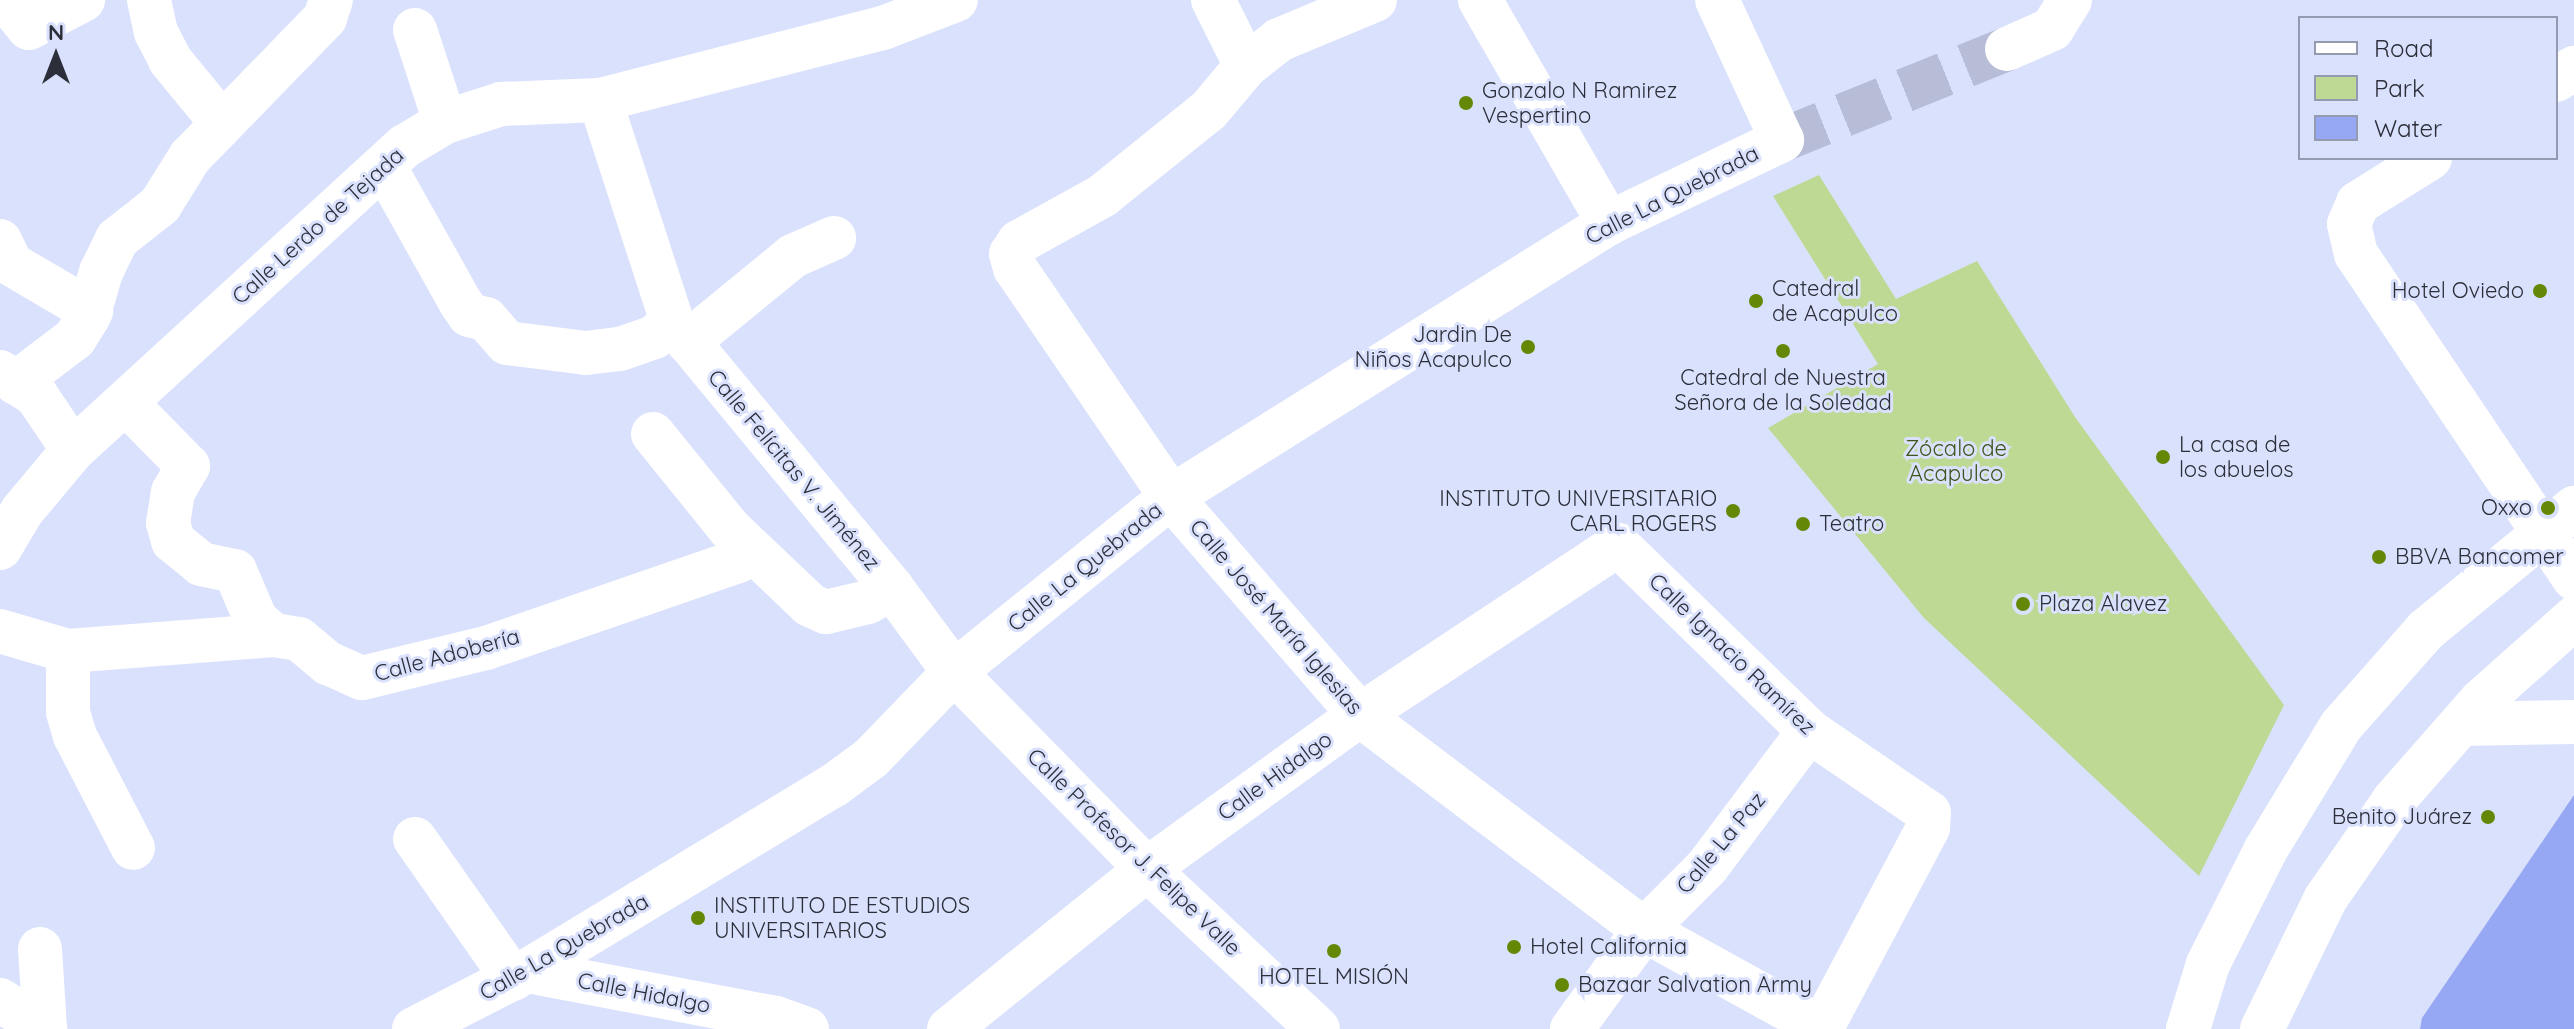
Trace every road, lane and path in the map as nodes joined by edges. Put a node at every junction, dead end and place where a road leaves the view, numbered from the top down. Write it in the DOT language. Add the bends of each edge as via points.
graph roads {
  1 [pos="6,0"];
  2 [pos="83,0"];
  3 [pos="149,0"];
  4 [pos="331,0"];
  5 [pos="956,0"];
  6 [pos="1213,0"];
  7 [pos="1375,0"];
  8 [pos="1480,0"];
  9 [pos="1717,0"];
  10 [pos="2070,0"];
  11 [pos="415,30"];
  12 [pos="2007,49"];
  13 [pos="1246,66"];
  14 [pos="600,100"];
  15 [pos="221,122"];
  16 [pos="445,122"];
  17 [pos="2427,160"];
  18 [pos="384,166"];
  19 [pos="1609,223"];
  20 [pos="834,238"];
  21 [pos="0,241"];
  22 [pos="91,311"];
  23 [pos="680,332"];
  24 [pos="8,378"];
  25 [pos="127,404"];
  26 [pos="653,434"];
  27 [pos="73,450"];
  28 [pos="1171,497"];
  29 [pos="2558,521"];
  30 [pos="1618,545"];
  31 [pos="0,548"];
  32 [pos="751,550"];
  33 [pos="2574,578"];
  34 [pos="892,588"];
  35 [pos="2574,618"];
  36 [pos="0,631"];
  37 [pos="274,635"];
  38 [pos="68,651"];
  39 [pos="954,672"];
  40 [pos="1360,715"];
  41 [pos="2574,722"];
  42 [pos="2461,724"];
  43 [pos="1809,731"];
  44 [pos="415,839"];
  45 [pos="133,848"];
  46 [pos="1147,869"];
  47 [pos="1644,930"];
  48 [pos="40,949"];
  49 [pos="520,975"];
  50 [pos="0,1000"];
  51 [pos="45,1029"];
  52 [pos="414,1029"];
  53 [pos="807,1029"];
  54 [pos="949,1029"];
  55 [pos="1318,1029"];
  56 [pos="1572,1029"];
  57 [pos="1822,1029"];
  58 [pos="2188,1029"];
  59 [pos="2262,1029"];
  1 -- 2 [label="street" via="29,28"];
  3 -- 15 [label="street" via="170,60"];
  4 -- 15 [label="street" via="325,18"];
  5 -- 14 [label="street, Calle Lerdo de Tejada" via="883,28"];
  6 -- 13 [label="street"];
  7 -- 13 [label="street" via="1279,40"];
  8 -- 19 [label="street"];
  9 -- 19 [label="street, Calle La Quebrada" via="1782,140"];
  10 -- 12 [label="street" via="2052,29"];
  11 -- 16 [label="street"];
  13 -- 28 [label="street, Calle José María Iglesias" via="1209,110 1102,196 1019,242 1011,254 1015,268"];
  14 -- 16 [label="street, Calle Lerdo de Tejada" via="501,104"];
  14 -- 23 [label="street, Calle Felícitas V. Jiménez"];
  15 -- 22 [label="street" via="190,157 160,205 117,239"];
  16 -- 18 [label="street, Calle Lerdo de Tejada"];
  17 -- 29 [label="street" via="2358,203 2349,224 2356,254"];
  18 -- 23 [label="street" via="469,315 486,319 507,343 586,353"];
  18 -- 27 [label="street, Calle Lerdo de Tejada"];
  19 -- 28 [label="street, Calle La Quebrada"];
  20 -- 23 [label="street" via="793,256"];
  21 -- 22 [label="street" via="11,264"];
  22 -- 24 [label="street" via="75,338"];
  23 -- 34 [label="street, Calle Felícitas V. Jiménez"];
  24 -- 27 [label="street" via="36,395"];
  25 -- 37 [label="street" via="188,466 173,492 168,523 173,541 201,564 235,571 256,620"];
  26 -- 32 [label="street"];
  27 -- 31 [label="street, Calle Lerdo de Tejada" via="22,511"];
  28 -- 39 [label="street, Calle La Quebrada"];
  28 -- 40 [label="street, Calle José María Iglesias"];
  29 -- 33 [label="street"];
  29 -- 58 [label="street" via="2426,630 2341,726 2259,863 2208,964"];
  30 -- 40 [label="street, Calle Hidalgo"];
  30 -- 43 [label="street, Calle Ignacio Ramírez"];
  32 -- 34 [label="street" via="810,605 826,612 868,602"];
  32 -- 37 [label="street, Calle Adobería" via="710,571 396,674 362,678 328,663 299,639"];
  34 -- 39 [label="street, Calle Felícitas V. Jiménez"];
  35 -- 42 [label="street"];
  36 -- 38 [label="street, Calle Adobería"];
  37 -- 38 [label="street, Calle Adobería"];
  38 -- 45 [label="street" via="68,712 75,736"];
  39 -- 46 [label="street, Calle Profesor J. Felipe Valle"];
  39 -- 49 [label="street, Calle La Quebrada" via="871,758 833,786"];
  40 -- 46 [label="street, Calle Hidalgo"];
  40 -- 47 [label="street, Calle José María Iglesias"];
  41 -- 42 [label="street"];
  42 -- 59 [label="street" via="2394,800 2326,898"];
  43 -- 47 [label="street, Calle La Paz" via="1707,867"];
  43 -- 57 [label="street, Calle Ignacio Ramírez" via="1929,813 1928,828"];
  44 -- 49 [label="street"];
  46 -- 54 [label="street, Calle Hidalgo"];
  46 -- 55 [label="street, Calle Profesor J. Felipe Valle"];
  47 -- 56 [label="street, Calle La Paz"];
  47 -- 57 [label="street, Calle José María Iglesias"];
  48 -- 51 [label="street"];
  49 -- 52 [label="street, Calle La Quebrada"];
  49 -- 53 [label="street, Calle Hidalgo" via="776,1018"];
  50 -- 51 [label="street"];
}
